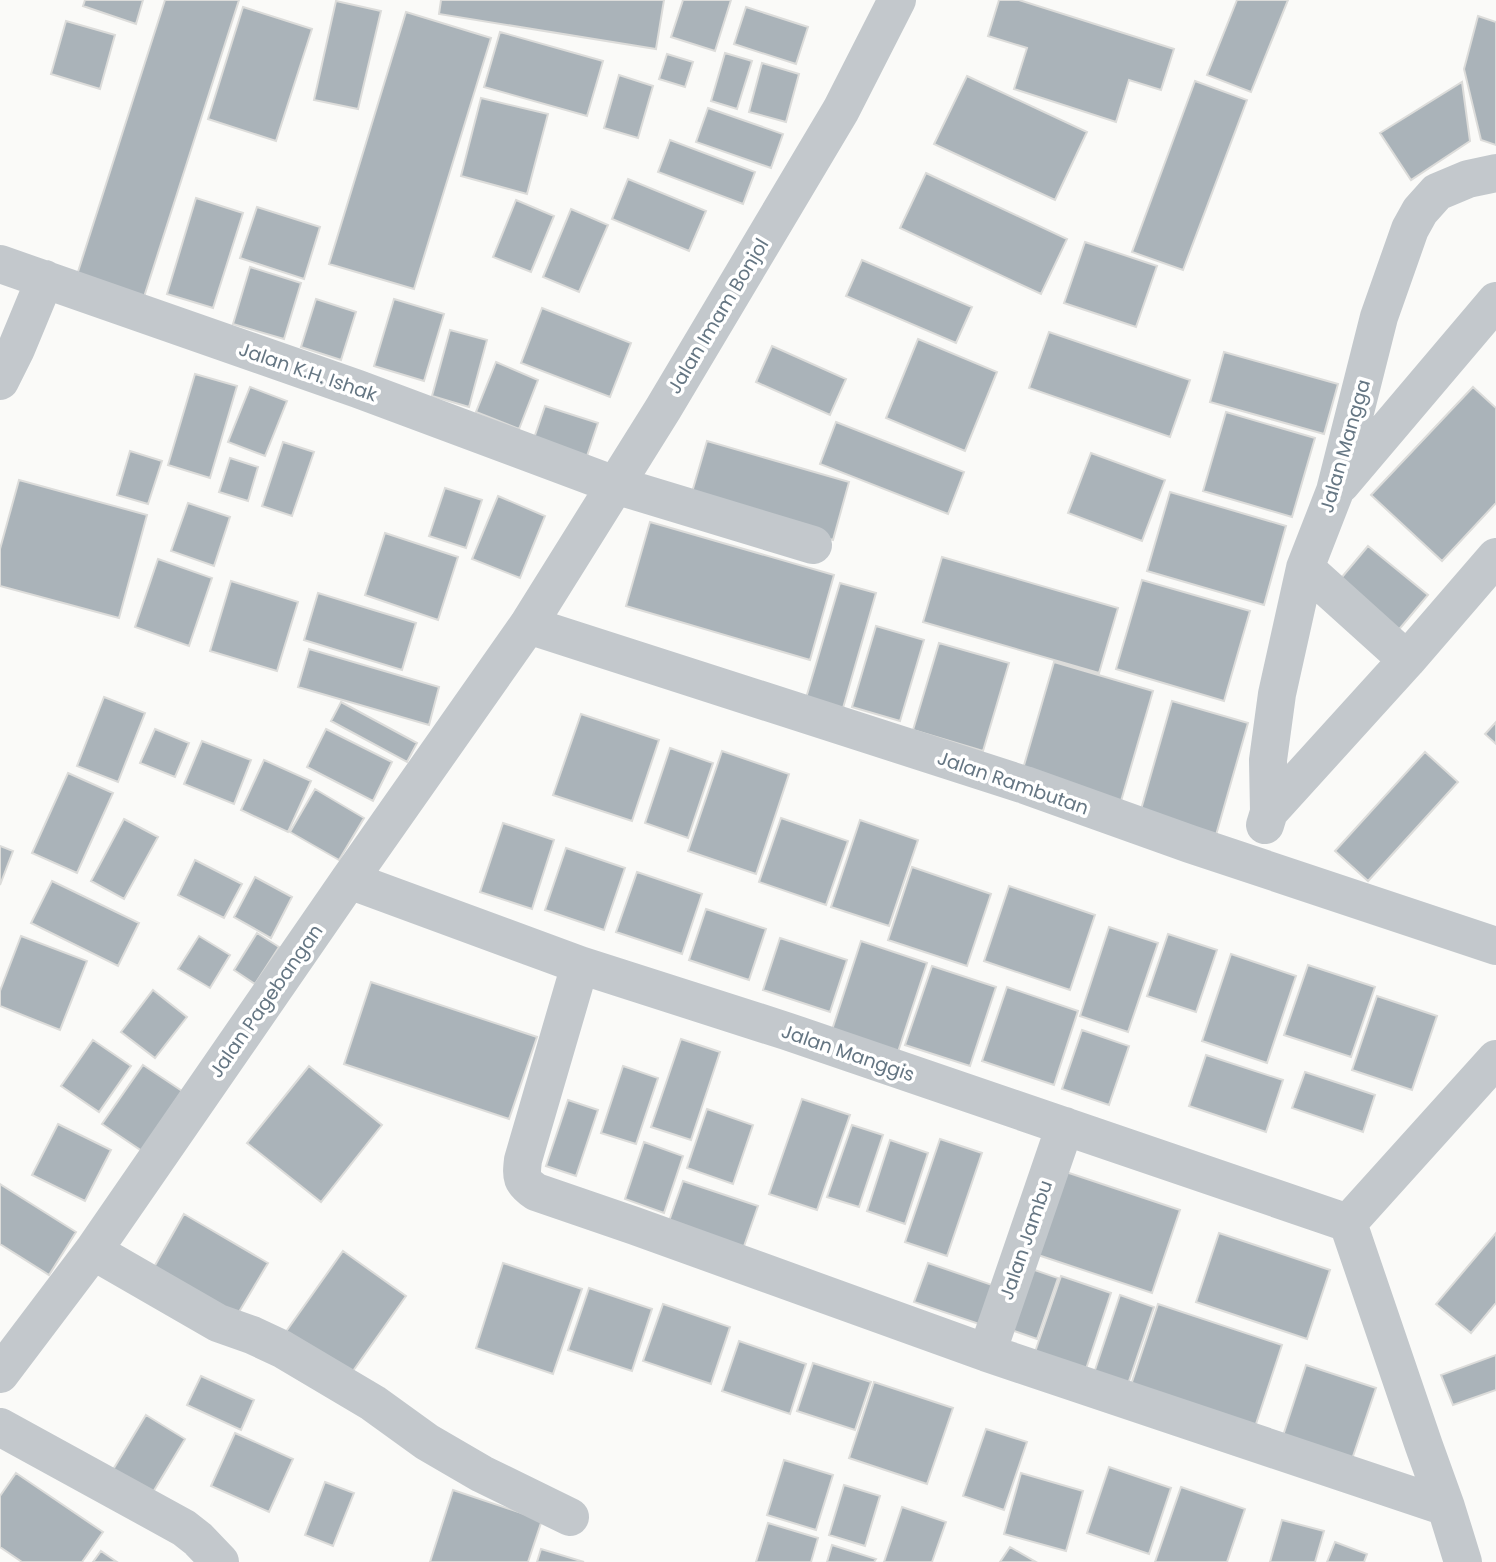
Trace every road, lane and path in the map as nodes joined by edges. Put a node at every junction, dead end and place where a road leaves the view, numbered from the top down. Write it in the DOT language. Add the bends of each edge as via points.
graph roads {
  1 [pos="897,0"];
  2 [pos="1496,173"];
  3 [pos="0,264"];
  4 [pos="45,279"];
  5 [pos="1496,301"];
  6 [pos="0,381"];
  7 [pos="615,485"];
  8 [pos="1335,491"];
  9 [pos="813,545"];
  10 [pos="1496,557"];
  11 [pos="1305,568"];
  12 [pos="528,625"];
  13 [pos="1407,660"];
  14 [pos="1269,812"];
  15 [pos="1253,864"];
  16 [pos="349,880"];
  17 [pos="1496,946"];
  18 [pos="580,965"];
  19 [pos="1496,1059"];
  20 [pos="1065,1126"];
  21 [pos="1348,1223"];
  22 [pos="93,1251"];
  23 [pos="13,1330"];
  24 [pos="987,1353"];
  25 [pos="0,1374"];
  26 [pos="0,1427"];
  27 [pos="1446,1507"];
  28 [pos="570,1517"];
  29 [pos="220,1562"];
  30 [pos="1463,1562"];
  1 -- 7 [label="street, Jalan Imam Bonjol" via="841,110"];
  2 -- 8 [label="street, Jalan Mangga" via="1437,192 1410,229 1379,317"];
  3 -- 4 [label="street, Jalan K.H. Ishak"];
  4 -- 6 [label="street"];
  4 -- 7 [label="street, Jalan K.H. Ishak"];
  5 -- 8 [label="street"];
  7 -- 9 [label="street, Jalan K.H. Ishak"];
  7 -- 12 [label="street, Jalan Imam Bonjol"];
  8 -- 11 [label="street, Jalan Mangga"];
  10 -- 13 [label="street"];
  11 -- 13 [label="street"];
  11 -- 14 [label="street, Jalan Mangga" via="1277,694 1268,760"];
  12 -- 15 [label="street, Jalan Rambutan"];
  12 -- 16 [label="street, Jalan Pagebangan"];
  13 -- 14 [label="street"];
  14 -- 15 [label="street"];
  15 -- 17 [label="street, Jalan Rambutan"];
  16 -- 18 [label="street, Jalan Manggis"];
  16 -- 22 [label="street, Jalan Pagebangan"];
  18 -- 20 [label="street, Jalan Manggis"];
  18 -- 24 [label="street" via="523,1160 525,1185"];
  19 -- 21 [label="street"];
  20 -- 21 [label="street, Jalan Manggis"];
  20 -- 24 [label="street, Jalan Jambu"];
  21 -- 27 [label="street"];
  22 -- 23 [label="street, Jalan Pagebangan"];
  22 -- 28 [label="street" via="218,1324 282,1349 471,1468"];
  23 -- 25 [label="street, Jalan Pagebangan"];
  24 -- 27 [label="street"];
  26 -- 29 [label="street" via="184,1528"];
  27 -- 30 [label="street"];
}
